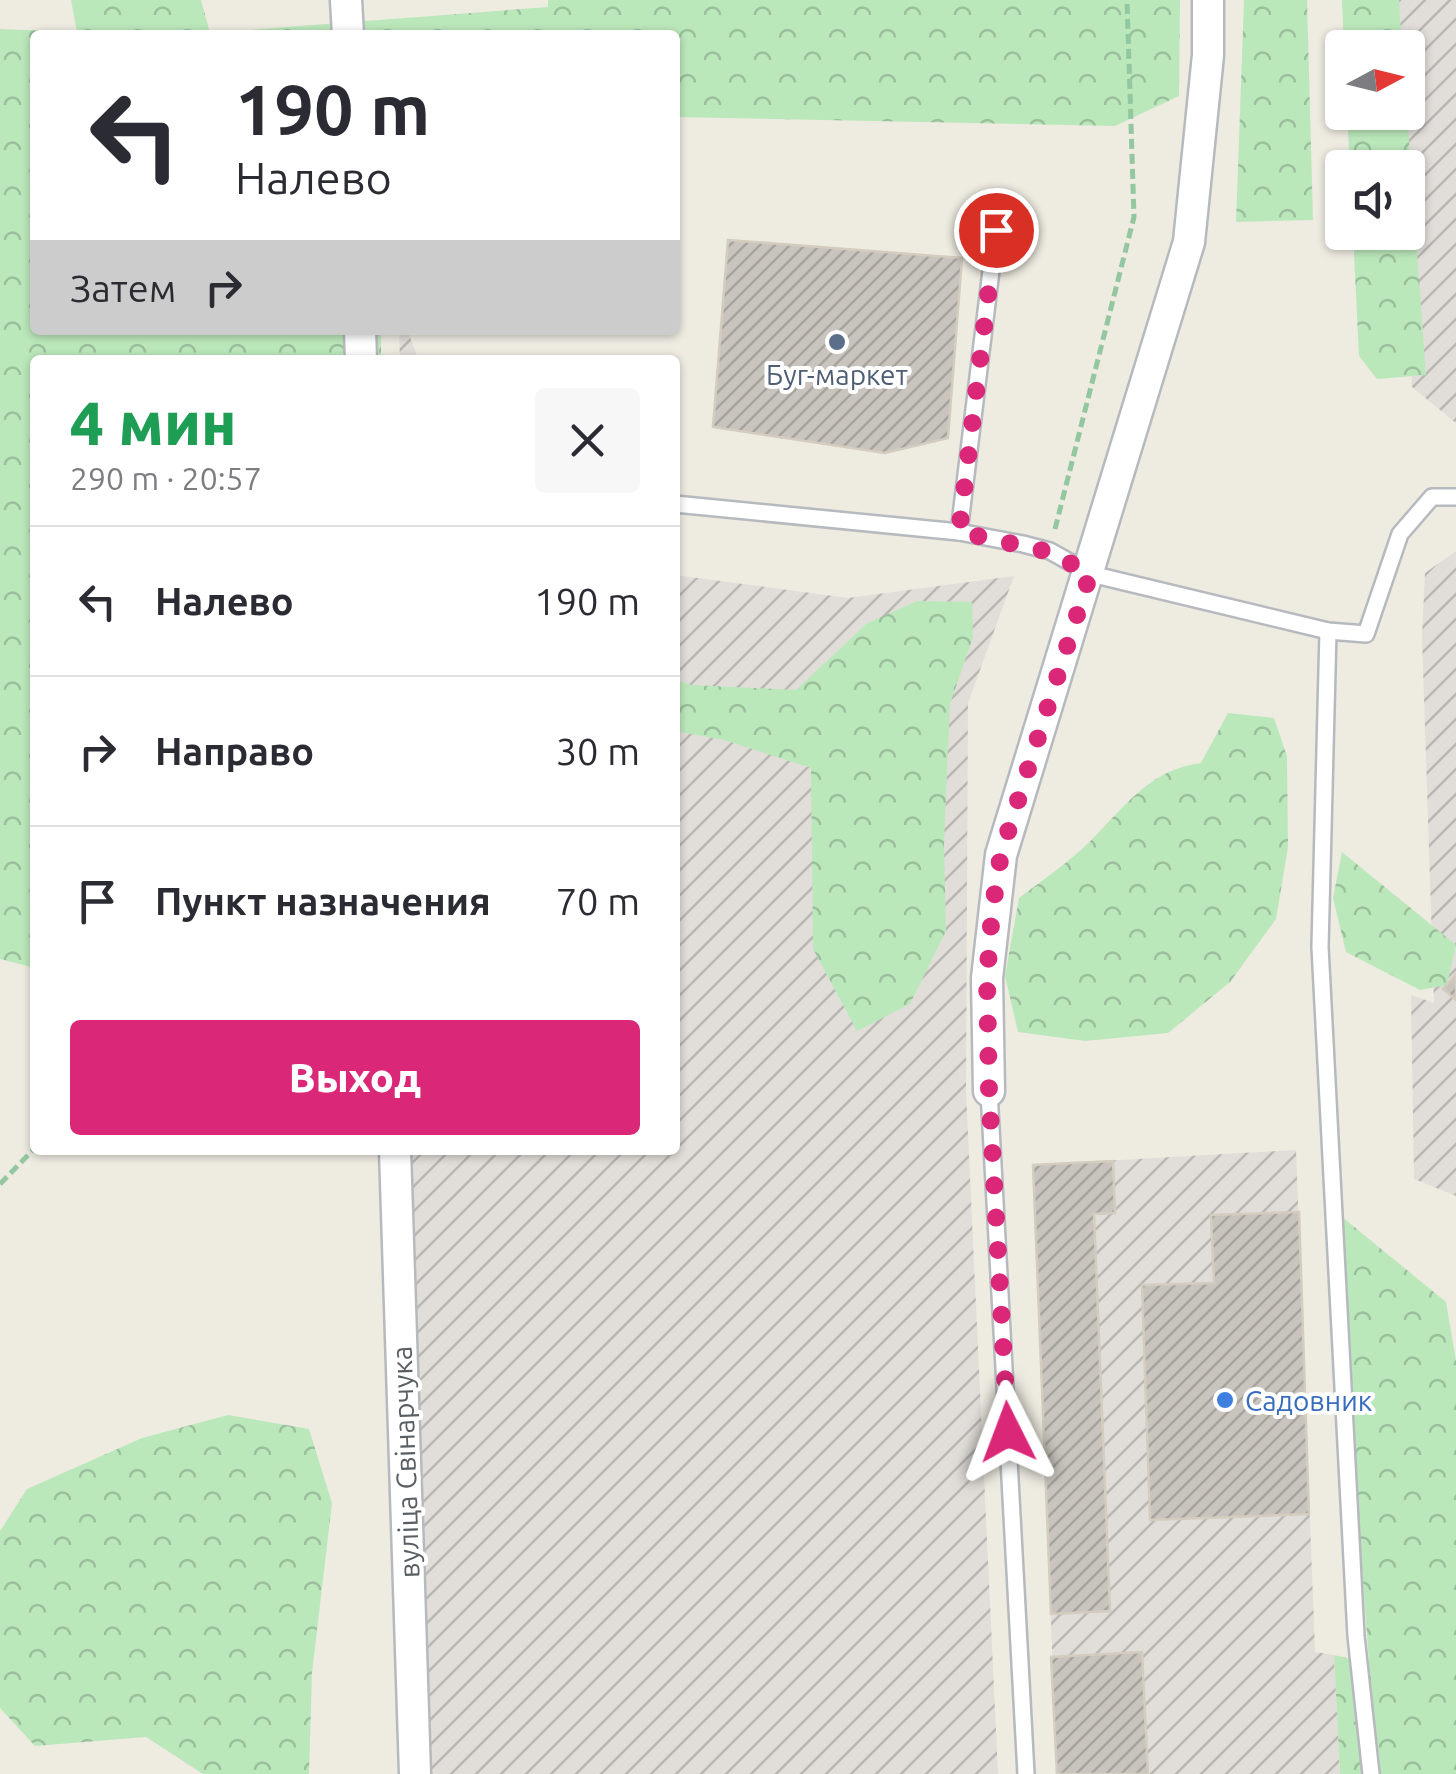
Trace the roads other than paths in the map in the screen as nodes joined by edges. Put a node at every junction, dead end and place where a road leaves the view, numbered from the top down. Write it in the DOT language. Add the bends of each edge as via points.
graph roads {
  1 [pos="346,0"];
  2 [pos="1208,0"];
  3 [pos="348,30"];
  4 [pos="996,230"];
  5 [pos="1456,498"];
  6 [pos="680,504"];
  7 [pos="959,532"];
  8 [pos="1090,574"];
  9 [pos="1328,631"];
  10 [pos="989,1091"];
  11 [pos="395,1155"];
  12 [pos="415,1774"];
  13 [pos="1026,1774"];
  14 [pos="1371,1774"];
  1 -- 3 [label="street"];
  2 -- 8 [label="street" via="1190,242"];
  4 -- 7 [label="lane"];
  5 -- 9 [label="lane" via="1432,498 1400,534 1366,634"];
  6 -- 7 [label="lane"];
  7 -- 8 [label="lane" via="1050,552"];
  8 -- 9 [label="lane"];
  8 -- 10 [label="street" via="1001,854 987,978"];
  9 -- 14 [label="lane" via="1320,947 1355,1616"];
  10 -- 13 [label="lane"];
  11 -- 12 [label="street, вуліца Свінарчука"];
}
